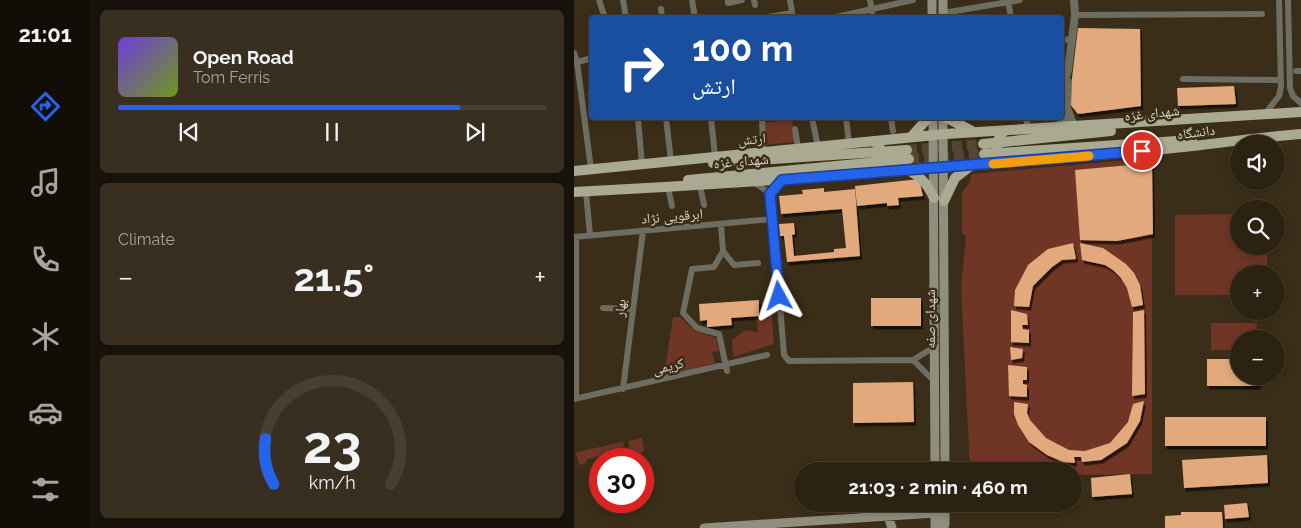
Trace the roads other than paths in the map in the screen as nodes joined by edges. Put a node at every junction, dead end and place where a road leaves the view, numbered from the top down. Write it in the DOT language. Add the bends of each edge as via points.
graph roads {
  1 [pos="599,0"];
  2 [pos="623,0"];
  3 [pos="692,0"];
  4 [pos="728,0"];
  5 [pos="742,0"];
  6 [pos="790,0"];
  7 [pos="870,0"];
  8 [pos="913,0"];
  9 [pos="932,0"];
  10 [pos="943,0"];
  11 [pos="1020,0"];
  12 [pos="1074,0"];
  13 [pos="1279,0"];
  14 [pos="1288,0"];
  15 [pos="1008,1"];
  16 [pos="660,9"];
  17 [pos="872,9"];
  18 [pos="1262,14"];
  19 [pos="604,15"];
  20 [pos="626,15"];
  21 [pos="661,15"];
  22 [pos="694,15"];
  23 [pos="793,15"];
  24 [pos="845,15"];
  25 [pos="873,15"];
  26 [pos="932,15"];
  27 [pos="943,15"];
  28 [pos="947,15"];
  29 [pos="1010,15"];
  30 [pos="1075,15"];
  31 [pos="1072,39"];
  32 [pos="1064,40"];
  33 [pos="574,53"];
  34 [pos="589,59"];
  35 [pos="576,62"];
  36 [pos="1068,70"];
  37 [pos="1183,79"];
  38 [pos="1281,80"];
  39 [pos="1064,82"];
  40 [pos="1301,104"];
  41 [pos="1301,112"];
  42 [pos="1067,114"];
  43 [pos="1264,114"];
  44 [pos="638,120"];
  45 [pos="666,120"];
  46 [pos="711,120"];
  47 [pos="762,120"];
  48 [pos="812,120"];
  49 [pos="846,120"];
  50 [pos="891,120"];
  51 [pos="1026,120"];
  52 [pos="1057,121"];
  53 [pos="932,124"];
  54 [pos="945,124"];
  55 [pos="1074,126"];
  56 [pos="795,129"];
  57 [pos="1028,129"];
  58 [pos="893,130"];
  59 [pos="1004,131"];
  60 [pos="978,132"];
  61 [pos="1301,134"];
  62 [pos="1285,135"];
  63 [pos="912,137"];
  64 [pos="1230,138"];
  65 [pos="874,141"];
  66 [pos="1230,141"];
  67 [pos="849,144"];
  68 [pos="818,146"];
  69 [pos="798,148"];
  70 [pos="762,152"];
  71 [pos="715,156"];
  72 [pos="671,161"];
  73 [pos="1006,163"];
  74 [pos="642,164"];
  75 [pos="971,166"];
  76 [pos="939,167"];
  77 [pos="591,169"];
  78 [pos="903,169"];
  79 [pos="574,171"];
  80 [pos="877,172"];
  81 [pos="782,180"];
  82 [pos="755,183"];
  83 [pos="700,186"];
  84 [pos="668,187"];
  85 [pos="575,192"];
  86 [pos="586,192"];
  87 [pos="770,194"];
  88 [pos="939,199"];
  89 [pos="704,205"];
  90 [pos="672,206"];
  91 [pos="773,219"];
  92 [pos="721,224"];
  93 [pos="643,231"];
  94 [pos="590,236"];
  95 [pos="575,237"];
  96 [pos="723,251"];
  97 [pos="758,263"];
  98 [pos="602,308"];
  99 [pos="633,309"];
  100 [pos="575,332"];
  101 [pos="934,347"];
  102 [pos="767,355"];
  103 [pos="913,360"];
  104 [pos="726,368"];
  105 [pos="575,376"];
  106 [pos="935,382"];
  107 [pos="623,389"];
  108 [pos="575,398"];
  109 [pos="935,462"];
  110 [pos="945,462"];
  111 [pos="897,512"];
  112 [pos="912,512"];
  113 [pos="935,512"];
  114 [pos="937,512"];
  115 [pos="945,512"];
  116 [pos="888,516"];
  117 [pos="944,526"];
  118 [pos="704,528"];
  119 [pos="892,528"];
  120 [pos="936,528"];
  1 -- 19 [label="street"];
  2 -- 20 [label="street"];
  3 -- 22 [label="street"];
  4 -- 5 [label="street" via="728,3"];
  6 -- 23 [label="street"];
  7 -- 17 [label="street"];
  8 -- 17 [label="street"];
  9 -- 26 [label="main road"];
  10 -- 27 [label="main road"];
  11 -- 15 [label="street"];
  12 -- 30 [label="street"];
  13 -- 38 [label="street"];
  14 -- 40 [label="street" via="1290,88"];
  15 -- 28 [label="street"];
  15 -- 29 [label="street"];
  16 -- 21 [label="street"];
  17 -- 24 [label="street"];
  17 -- 25 [label="street"];
  18 -- 30 [label="street"];
  30 -- 31 [label="street"];
  31 -- 32 [label="street"];
  31 -- 36 [label="street"];
  33 -- 35 [label="street"];
  34 -- 35 [label="street"];
  35 -- 77 [label="street"];
  36 -- 39 [label="street"];
  36 -- 42 [label="street"];
  37 -- 38 [label="street"];
  38 -- 43 [label="street" via="1279,96"];
  41 -- 43 [label="main road, دانشگاه"];
  42 -- 52 [label="street" via="1065,121"];
  42 -- 55 [label="street"];
  43 -- 55 [label="main road, دانشگاه"];
  43 -- 64 [label="main road, شهدای غزه" via="984,149"];
  44 -- 74 [label="street"];
  45 -- 72 [label="street"];
  46 -- 71 [label="street"];
  47 -- 70 [label="street"];
  48 -- 68 [label="street"];
  49 -- 67 [label="street"];
  50 -- 58 [label="street"];
  51 -- 57 [label="street"];
  52 -- 55 [label="main road, دانشگاه"];
  52 -- 57 [label="main road, دانشگاه"];
  53 -- 54 [label="main road, دانشگاه"];
  53 -- 63 [label="main road, ارتش"];
  53 -- 63 [label="main road"];
  53 -- 76 [label="main road"];
  54 -- 60 [label="main road, دانشگاه"];
  54 -- 60 [label="main road"];
  54 -- 76 [label="main road" via="945,150"];
  56 -- 69 [label="street"];
  57 -- 59 [label="main road, دانشگاه"];
  59 -- 60 [label="main road, دانشگاه"];
  59 -- 73 [label="main road, bridge" via="996,139 996,148 998,156"];
  61 -- 62 [label="main road, دانشگاه"];
  63 -- 65 [label="main road, ارتش"];
  65 -- 67 [label="main road, ارتش"];
  65 -- 80 [label="main road, bridge" via="882,148 884,157"];
  66 -- 73 [label="main road, دانشگاه"];
  67 -- 68 [label="main road, ارتش"];
  68 -- 69 [label="main road, ارتش"];
  69 -- 70 [label="main road, ارتش"];
  70 -- 71 [label="main road, ارتش"];
  71 -- 72 [label="main road, ارتش"];
  72 -- 74 [label="main road, ارتش"];
  73 -- 75 [label="main road, دانشگاه"];
  74 -- 77 [label="main road, ارتش"];
  75 -- 76 [label="main road, دانشگاه"];
  75 -- 88 [label="main road" via="961,171"];
  76 -- 78 [label="main road"];
  76 -- 88 [label="main road, شهدای صفه"];
  77 -- 79 [label="main road, ارتش"];
  78 -- 80 [label="main road"];
  78 -- 88 [label="main road" via="919,176"];
  79 -- 85 [label="main road, شهدای غزه" via="908,155"];
  80 -- 81 [label="main road"];
  81 -- 82 [label="main road"];
  81 -- 87 [label="street"];
  82 -- 83 [label="main road"];
  82 -- 87 [label="street"];
  83 -- 84 [label="main road"];
  83 -- 89 [label="street"];
  84 -- 86 [label="main road"];
  84 -- 90 [label="street"];
  85 -- 86 [label="main road"];
  86 -- 94 [label="street"];
  87 -- 91 [label="street"];
  88 -- 101 [label="main road, شهدای صفه"];
  88 -- 110 [label="main road, شهدای صفه"];
  91 -- 92 [label="street, ابرقویی نژاد"];
  91 -- 103 [label="street" via="784,355 789,361"];
  92 -- 93 [label="street, ابرقویی نژاد"];
  92 -- 96 [label="street"];
  93 -- 94 [label="street, ابرقویی نژاد"];
  93 -- 99 [label="street, بهار"];
  94 -- 95 [label="street, ابرقویی نژاد"];
  95 -- 100 [label="street"];
  96 -- 97 [label="street" via="734,265"];
  96 -- 104 [label="street" via="714,267 692,269 683,313 696,328 719,334"];
  98 -- 99 [label="street"];
  99 -- 107 [label="street, بهار"];
  100 -- 105 [label="street"];
  101 -- 103 [label="street"];
  101 -- 106 [label="main road, شهدای صفه"];
  102 -- 104 [label="street, کریمی"];
  103 -- 106 [label="street"];
  104 -- 107 [label="street, کریمی"];
  105 -- 108 [label="street"];
  106 -- 109 [label="main road, شهدای صفه"];
  107 -- 108 [label="street, کریمی"];
  111 -- 116 [label="main road"];
  112 -- 116 [label="main road"];
  113 -- 120 [label="main road"];
  114 -- 117 [label="main road"];
  115 -- 117 [label="main road"];
  116 -- 118 [label="main road"];
  116 -- 119 [label="main road"];
}
